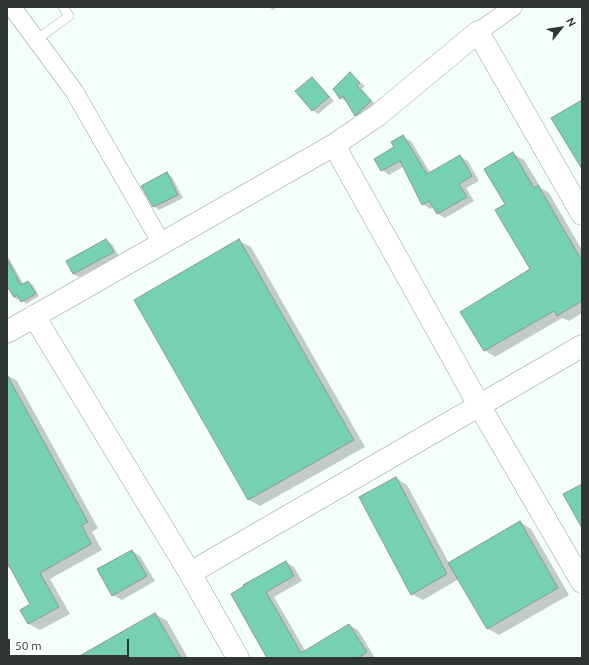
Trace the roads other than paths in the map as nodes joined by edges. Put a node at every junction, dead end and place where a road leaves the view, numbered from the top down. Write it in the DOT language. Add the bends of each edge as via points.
graph roads {
  1 [pos="12,7"];
  2 [pos="63,7"];
  3 [pos="513,7"];
  4 [pos="478,32"];
  5 [pos="36,40"];
  6 [pos="334,145"];
  7 [pos="582,214"];
  8 [pos="162,244"];
  9 [pos="34,316"];
  10 [pos="7,332"];
  11 [pos="582,346"];
  12 [pos="479,405"];
  13 [pos="190,573"];
  14 [pos="582,582"];
  15 [pos="238,658"];
  1 -- 5 [label="street"];
  2 -- 5 [label="lane" via="69,16"];
  3 -- 4 [label="street"];
  4 -- 6 [label="street" via="378,115"];
  4 -- 7 [label="street"];
  5 -- 8 [label="street" via="74,91"];
  6 -- 8 [label="street"];
  6 -- 12 [label="street"];
  8 -- 9 [label="street"];
  9 -- 10 [label="street"];
  9 -- 13 [label="street"];
  11 -- 12 [label="street"];
  12 -- 13 [label="street"];
  12 -- 14 [label="street"];
  13 -- 15 [label="street"];
}
